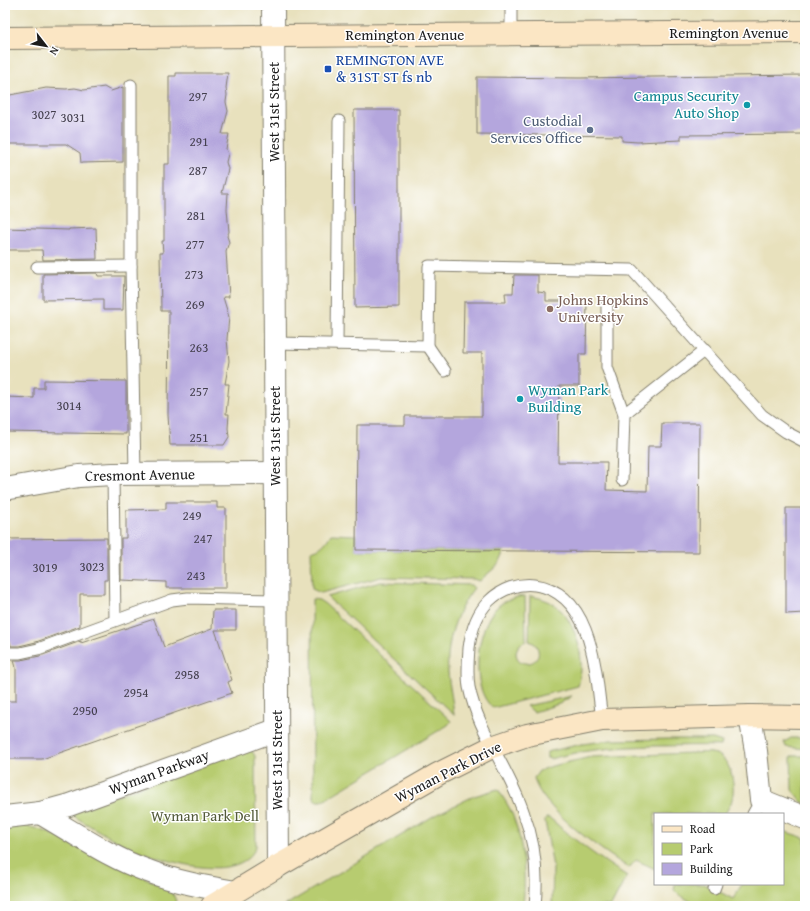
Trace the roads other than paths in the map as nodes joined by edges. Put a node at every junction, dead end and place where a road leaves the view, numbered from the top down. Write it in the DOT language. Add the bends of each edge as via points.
graph roads {
  1 [pos="273,5"];
  2 [pos="511,5"];
  3 [pos="805,32"];
  4 [pos="511,34"];
  5 [pos="273,36"];
  6 [pos="5,38"];
  7 [pos="131,85"];
  8 [pos="339,121"];
  9 [pos="131,266"];
  10 [pos="37,267"];
  11 [pos="607,304"];
  12 [pos="274,343"];
  13 [pos="337,344"];
  14 [pos="428,346"];
  15 [pos="705,350"];
  16 [pos="445,371"];
  17 [pos="624,414"];
  18 [pos="805,442"];
  19 [pos="135,473"];
  20 [pos="276,473"];
  21 [pos="113,474"];
  22 [pos="622,480"];
  23 [pos="5,489"];
  24 [pos="276,600"];
  25 [pos="115,620"];
  26 [pos="5,653"];
  27 [pos="750,716"];
  28 [pos="805,717"];
  29 [pos="602,720"];
  30 [pos="276,730"];
  31 [pos="492,747"];
  32 [pos="757,807"];
  33 [pos="40,813"];
  34 [pos="783,813"];
  35 [pos="784,813"];
  36 [pos="5,817"];
  37 [pos="805,818"];
  38 [pos="278,866"];
  39 [pos="235,892"];
  40 [pos="212,906"];
  41 [pos="534,906"];
  1 -- 5 [label="street, West 31st Street"];
  2 -- 4 [label="lane"];
  3 -- 4 [label="street, Remington Avenue"];
  4 -- 5 [label="street, Remington Avenue"];
  5 -- 6 [label="street, Remington Avenue"];
  5 -- 12 [label="street, West 31st Street"];
  7 -- 9 [label="lane"];
  8 -- 13 [label="lane"];
  9 -- 10 [label="lane"];
  9 -- 19 [label="lane"];
  11 -- 17 [label="lane" via="607,367"];
  12 -- 13 [label="lane"];
  12 -- 20 [label="street, West 31st Street"];
  13 -- 14 [label="lane"];
  14 -- 15 [label="lane" via="429,266 437,266 632,270"];
  14 -- 16 [label="lane"];
  15 -- 17 [label="lane"];
  15 -- 18 [label="lane" via="762,415"];
  17 -- 22 [label="lane"];
  19 -- 20 [label="street, Cresmont Avenue"];
  19 -- 21 [label="street, Cresmont Avenue"];
  20 -- 24 [label="street, West 31st Street"];
  21 -- 23 [label="street, Cresmont Avenue" via="79,476"];
  21 -- 25 [label="lane"];
  24 -- 25 [label="lane" via="188,598 172,600"];
  24 -- 30 [label="street, West 31st Street"];
  25 -- 26 [label="lane" via="38,649"];
  27 -- 28 [label="street, Wyman Park Drive"];
  27 -- 29 [label="street, Wyman Park Drive"];
  27 -- 32 [label="street" via="756,751"];
  29 -- 31 [label="street, Wyman Park Drive" via="536,733"];
  29 -- 31 [label="lane" via="594,660 580,617 570,603 555,591 527,584 515,586 488,601 477,618 470,637 467,665 469,686"];
  30 -- 33 [label="street, Wyman Parkway" via="68,806"];
  30 -- 38 [label="street, West 31st Street"];
  31 -- 38 [label="street, Wyman Park Drive" via="438,774"];
  31 -- 41 [label="lane" via="510,778 525,814 536,867"];
  32 -- 34 [label="street"];
  33 -- 36 [label="street, Wyman Parkway"];
  33 -- 39 [label="street" via="113,855 148,871 190,884"];
  35 -- 37 [label="street"];
  38 -- 39 [label="street, Wyman Park Drive"];
  39 -- 40 [label="street, Wyman Park Drive"];
}
